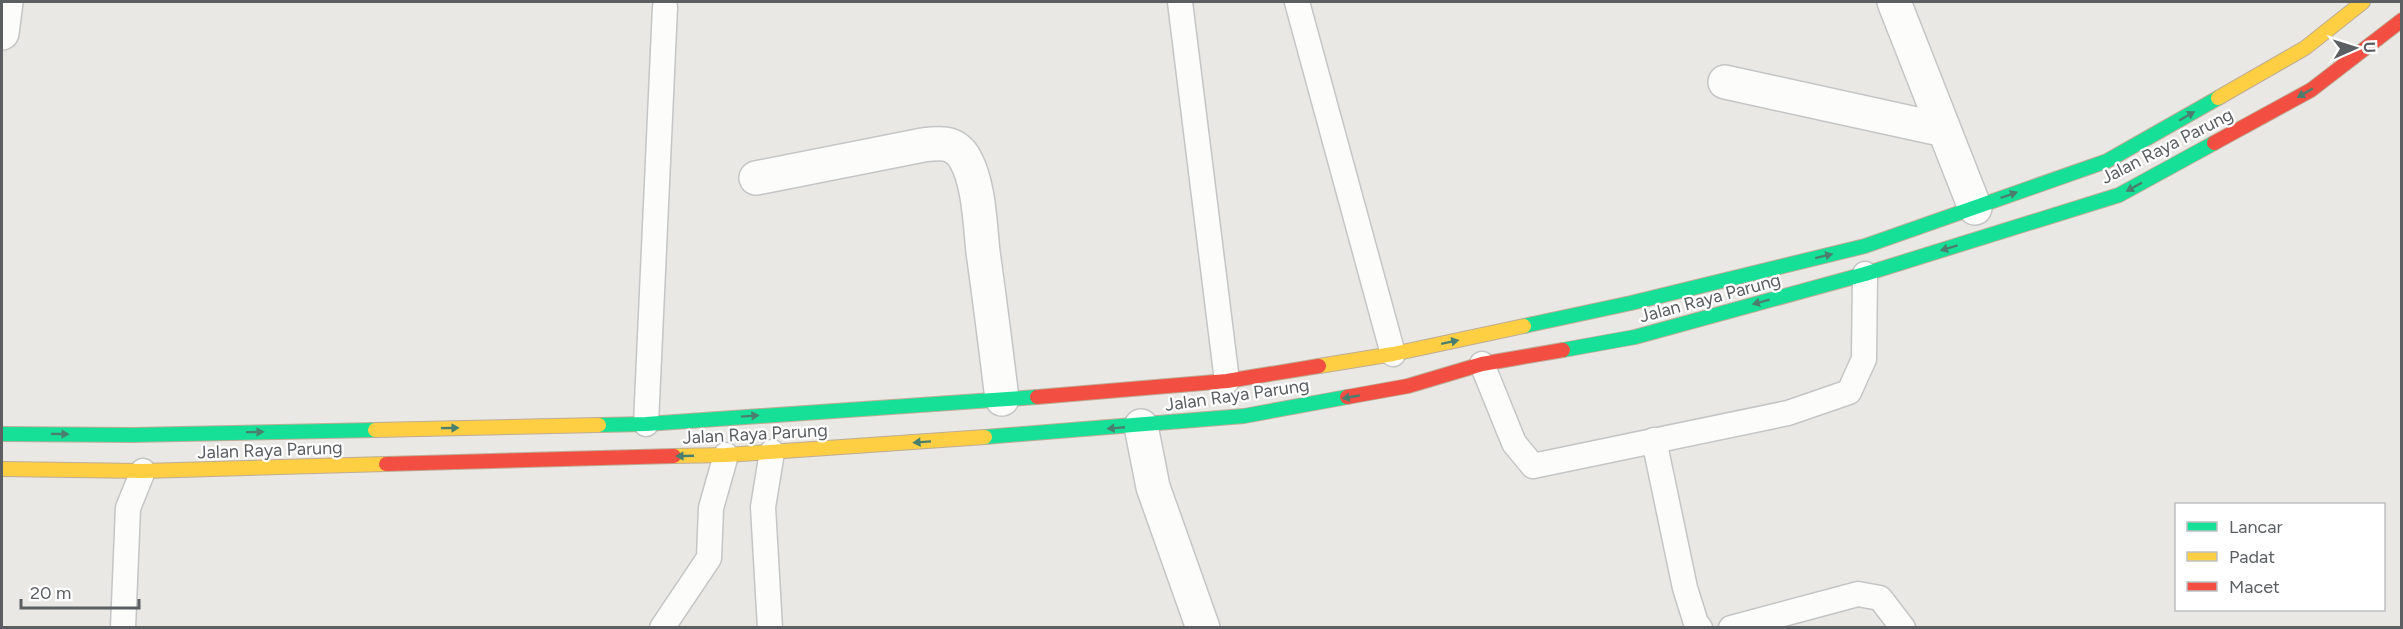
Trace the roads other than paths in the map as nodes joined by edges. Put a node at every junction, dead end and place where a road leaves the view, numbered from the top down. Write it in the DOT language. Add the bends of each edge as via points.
graph roads {
  1 [pos="6,2"];
  2 [pos="1180,2"];
  3 [pos="1297,2"];
  4 [pos="1894,2"];
  5 [pos="2362,2"];
  6 [pos="665,7"];
  7 [pos="2402,20"];
  8 [pos="2,33"];
  9 [pos="1725,82"];
  10 [pos="1944,130"];
  11 [pos="756,178"];
  12 [pos="1975,208"];
  13 [pos="1865,274"];
  14 [pos="1393,354"];
  15 [pos="1482,364"];
  16 [pos="1227,381"];
  17 [pos="1002,399"];
  18 [pos="646,424"];
  19 [pos="1142,426"];
  20 [pos="542,427"];
  21 [pos="2,434"];
  22 [pos="1654,440"];
  23 [pos="772,452"];
  24 [pos="726,455"];
  25 [pos="556,460"];
  26 [pos="2,469"];
  27 [pos="143,471"];
  28 [pos="1696,626"];
  29 [pos="123,627"];
  30 [pos="662,627"];
  31 [pos="770,627"];
  32 [pos="1203,627"];
  33 [pos="1731,627"];
  34 [pos="1903,627"];
  1 -- 8 [label="street"];
  2 -- 16 [label="lane"];
  3 -- 14 [label="lane"];
  4 -- 10 [label="street"];
  12 -- 5 [label="highway, Jalan Raya Parung, one-way" via="2107,161 2305,48"];
  6 -- 18 [label="lane"];
  7 -- 13 [label="highway, Jalan Raya Parung, one-way" via="2311,90 2119,195"];
  9 -- 10 [label="street"];
  10 -- 12 [label="street"];
  11 -- 17 [label="street" via="923,145 941,143 957,149 968,168 979,213"];
  14 -- 12 [label="highway, Jalan Raya Parung, one-way" via="1631,303 1865,246"];
  13 -- 15 [label="highway, Jalan Raya Parung, one-way" via="1635,337"];
  13 -- 22 [label="lane" via="1864,359 1849,392 1788,413"];
  14 -- 16 [label="highway, Jalan Raya Parung"];
  15 -- 19 [label="highway, Jalan Raya Parung, one-way" via="1408,387 1244,416"];
  15 -- 22 [label="lane" via="1514,443 1533,466"];
  16 -- 17 [label="highway, Jalan Raya Parung"];
  18 -- 17 [label="highway, Jalan Raya Parung, one-way"];
  18 -- 20 [label="highway, Jalan Raya Parung"];
  19 -- 23 [label="highway, Jalan Raya Parung, one-way"];
  19 -- 32 [label="street" via="1153,487"];
  21 -- 20 [label="highway, Jalan Raya Parung, one-way"];
  20 -- 25 [label="highway"];
  22 -- 28 [label="lane"];
  23 -- 24 [label="highway, Jalan Raya Parung"];
  23 -- 31 [label="lane" via="763,507"];
  24 -- 25 [label="highway, Jalan Raya Parung, one-way"];
  24 -- 30 [label="lane" via="711,508 709,558"];
  25 -- 27 [label="highway, Jalan Raya Parung"];
  26 -- 27 [label="highway, Jalan Raya Parung"];
  27 -- 29 [label="lane" via="128,508"];
  33 -- 34 [label="lane" via="1858,594 1880,598"];
}
